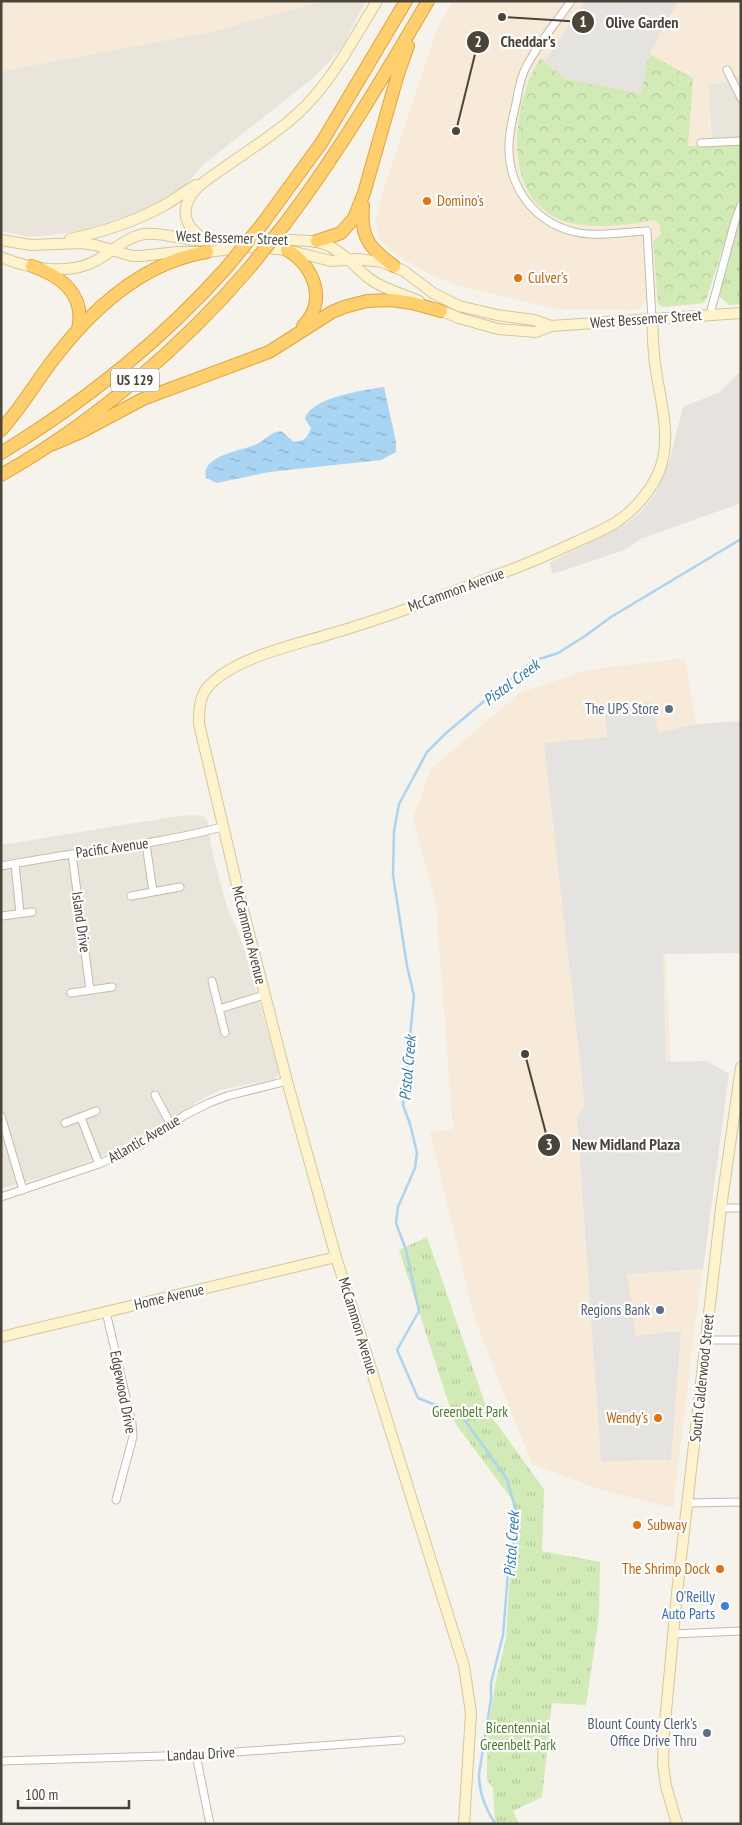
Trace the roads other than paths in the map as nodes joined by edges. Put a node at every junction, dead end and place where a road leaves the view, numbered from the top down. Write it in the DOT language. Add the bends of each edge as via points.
graph roads {
  1 [pos="376,1"];
  2 [pos="406,1"];
  3 [pos="428,1"];
  4 [pos="570,1"];
  5 [pos="421,13"];
  6 [pos="727,70"];
  7 [pos="738,84"];
  8 [pos="741,98"];
  9 [pos="741,141"];
  10 [pos="701,143"];
  11 [pos="208,179"];
  12 [pos="364,193"];
  13 [pos="741,205"];
  14 [pos="1,240"];
  15 [pos="317,241"];
  16 [pos="52,243"];
  17 [pos="207,246"];
  18 [pos="112,249"];
  19 [pos="287,250"];
  20 [pos="1,257"];
  21 [pos="350,260"];
  22 [pos="32,266"];
  23 [pos="394,266"];
  24 [pos="441,311"];
  25 [pos="741,313"];
  26 [pos="710,314"];
  27 [pos="652,319"];
  28 [pos="551,326"];
  29 [pos="78,329"];
  30 [pos="289,340"];
  31 [pos="1,430"];
  32 [pos="53,444"];
  33 [pos="1,453"];
  34 [pos="1,475"];
  35 [pos="222,826"];
  36 [pos="146,844"];
  37 [pos="72,854"];
  38 [pos="14,864"];
  39 [pos="1,866"];
  40 [pos="180,887"];
  41 [pos="153,892"];
  42 [pos="131,896"];
  43 [pos="32,912"];
  44 [pos="20,913"];
  45 [pos="2,916"];
  46 [pos="212,981"];
  47 [pos="112,987"];
  48 [pos="90,990"];
  49 [pos="71,993"];
  50 [pos="264,995"];
  51 [pos="219,1009"];
  52 [pos="225,1033"];
  53 [pos="741,1067"];
  54 [pos="740,1079"];
  55 [pos="287,1081"];
  56 [pos="154,1095"];
  57 [pos="96,1111"];
  58 [pos="1,1116"];
  59 [pos="81,1118"];
  60 [pos="65,1123"];
  61 [pos="171,1125"];
  62 [pos="99,1164"];
  63 [pos="23,1190"];
  64 [pos="1,1197"];
  65 [pos="721,1208"];
  66 [pos="741,1208"];
  67 [pos="336,1257"];
  68 [pos="106,1312"];
  69 [pos="1,1337"];
  70 [pos="706,1340"];
  71 [pos="741,1340"];
  72 [pos="116,1500"];
  73 [pos="741,1502"];
  74 [pos="688,1503"];
  75 [pos="741,1631"];
  76 [pos="673,1634"];
  77 [pos="401,1740"];
  78 [pos="196,1755"];
  79 [pos="1,1761"];
  80 [pos="210,1824"];
  81 [pos="464,1824"];
  82 [pos="677,1824"];
  1 -- 11 [label="main road" via="332,75 310,101 278,129"];
  2 -- 33 [label="highway, US 129, bridge" via="322,142 227,267 137,355 39,430"];
  3 -- 5 [label="highway, US 129"];
  4 -- 27 [label="street" via="525,68 509,144 511,171 525,200 559,227 587,234 647,231"];
  5 -- 12 [label="highway" via="398,74"];
  5 -- 32 [label="highway, US 129, bridge" via="316,182 251,266 217,304 157,361"];
  6 -- 7 [label="street"];
  7 -- 8 [label="street"];
  9 -- 10 [label="street"];
  11 -- 16 [label="main road" via="147,214 112,229"];
  11 -- 17 [label="main road" via="191,196 186,214 189,226"];
  12 -- 15 [label="highway" via="348,227 334,237"];
  12 -- 23 [label="highway" via="364,234 374,250"];
  13 -- 26 [label="street"];
  14 -- 16 [label="main road, West Bessemer Street" via="31,245"];
  15 -- 17 [label="main road, West Bessemer Street"];
  15 -- 21 [label="main road, West Bessemer Street"];
  16 -- 18 [label="main road, West Bessemer Street" via="81,243"];
  17 -- 18 [label="main road, West Bessemer Street" via="141,256"];
  17 -- 18 [label="main road, West Bessemer Street" via="144,234"];
  17 -- 19 [label="main road, West Bessemer Street"];
  17 -- 29 [label="highway" via="137,279"];
  18 -- 22 [label="main road, West Bessemer Street" via="97,260 74,268"];
  19 -- 21 [label="main road, West Bessemer Street" via="331,261"];
  19 -- 30 [label="highway" via="308,269 316,292 312,315"];
  20 -- 22 [label="main road, West Bessemer Street"];
  21 -- 23 [label="main road, West Bessemer Street" via="372,260"];
  21 -- 24 [label="main road, West Bessemer Street" via="381,286"];
  22 -- 29 [label="highway" via="53,275 76,298 80,311"];
  23 -- 28 [label="main road, West Bessemer Street" via="433,293 459,306"];
  24 -- 28 [label="main road, West Bessemer Street" via="498,329 536,332"];
  24 -- 30 [label="highway" via="403,301 361,302 332,312"];
  25 -- 26 [label="main road, West Bessemer Street"];
  26 -- 27 [label="main road, West Bessemer Street"];
  27 -- 28 [label="main road, West Bessemer Street"];
  27 -- 35 [label="main road, McCammon Avenue" via="665,448 658,475 643,498 617,521 538,560 342,630 270,652 220,676 206,689 199,708 199,724"];
  29 -- 31 [label="highway"];
  30 -- 32 [label="highway" via="248,361 143,400"];
  32 -- 34 [label="highway, US 129"];
  35 -- 36 [label="street, Pacific Avenue"];
  35 -- 50 [label="main road, McCammon Avenue"];
  36 -- 37 [label="street, Pacific Avenue"];
  36 -- 41 [label="street"];
  37 -- 38 [label="street, Pacific Avenue"];
  37 -- 48 [label="street, Island Drive"];
  38 -- 39 [label="street, Pacific Avenue"];
  38 -- 44 [label="street"];
  40 -- 41 [label="street"];
  41 -- 42 [label="street"];
  43 -- 44 [label="street"];
  44 -- 45 [label="street"];
  46 -- 51 [label="street"];
  47 -- 48 [label="street"];
  48 -- 49 [label="street"];
  50 -- 51 [label="street"];
  50 -- 55 [label="main road, McCammon Avenue"];
  51 -- 52 [label="street"];
  53 -- 54 [label="main road, South Calderwood Street"];
  54 -- 65 [label="main road, South Calderwood Street"];
  55 -- 61 [label="street, Atlantic Avenue" via="227,1096"];
  55 -- 67 [label="main road, McCammon Avenue"];
  56 -- 61 [label="street"];
  57 -- 59 [label="street"];
  58 -- 63 [label="street"];
  59 -- 60 [label="street"];
  59 -- 62 [label="street"];
  61 -- 62 [label="street, Atlantic Avenue" via="140,1145"];
  62 -- 63 [label="street, Atlantic Avenue"];
  63 -- 64 [label="street, Atlantic Avenue"];
  65 -- 66 [label="street"];
  65 -- 70 [label="main road, South Calderwood Street"];
  67 -- 68 [label="main road, Home Avenue"];
  67 -- 81 [label="main road, McCammon Avenue" via="464,1666 471,1713"];
  68 -- 69 [label="main road, Home Avenue"];
  68 -- 72 [label="street, Edgewood Drive" via="133,1437"];
  70 -- 71 [label="street"];
  70 -- 74 [label="main road, South Calderwood Street"];
  73 -- 74 [label="street"];
  74 -- 76 [label="main road, South Calderwood Street"];
  75 -- 76 [label="street"];
  76 -- 82 [label="main road, South Calderwood Street" via="664,1764"];
  77 -- 78 [label="street, Landau Drive"];
  78 -- 79 [label="street, Landau Drive"];
  78 -- 80 [label="street"];
}
